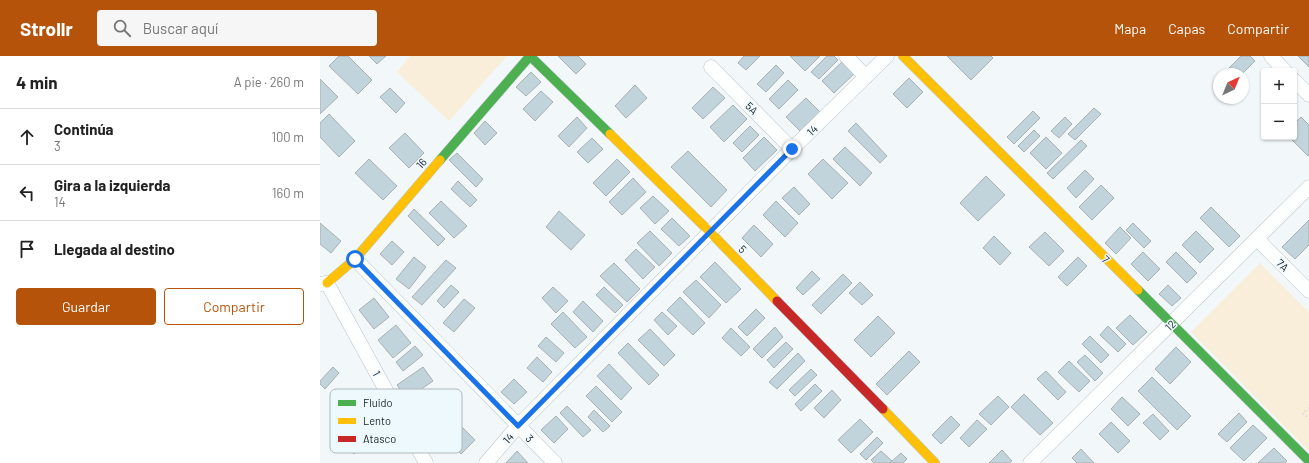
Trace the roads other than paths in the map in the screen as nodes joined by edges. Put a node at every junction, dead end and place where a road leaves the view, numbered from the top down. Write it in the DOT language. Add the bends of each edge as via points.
graph roads {
  1 [pos="530,56"];
  2 [pos="846,56"];
  3 [pos="887,56"];
  4 [pos="903,56"];
  5 [pos="1271,56"];
  6 [pos="711,67"];
  7 [pos="1282,68"];
  8 [pos="866,77"];
  9 [pos="1297,83"];
  10 [pos="1309,95"];
  11 [pos="792,149"];
  12 [pos="1309,187"];
  13 [pos="710,232"];
  14 [pos="1256,239"];
  15 [pos="355,259"];
  16 [pos="324,284"];
  17 [pos="1309,291"];
  18 [pos="1171,324"];
  19 [pos="384,389"];
  20 [pos="518,426"];
  21 [pos="420,453"];
  22 [pos="1309,461"];
  23 [pos="426,463"];
  24 [pos="486,463"];
  25 [pos="555,463"];
  26 [pos="935,463"];
  27 [pos="1030,463"];
  1 -- 13 [label="street, 5"];
  1 -- 15 [label="street, 16"];
  2 -- 8 [label="street"];
  3 -- 8 [label="street, 14"];
  4 -- 18 [label="street, 7"];
  5 -- 7 [label="street"];
  6 -- 11 [label="street, 5A"];
  8 -- 11 [label="street, 14"];
  9 -- 10 [label="street"];
  11 -- 13 [label="street, 14"];
  12 -- 14 [label="street, 12"];
  13 -- 20 [label="street, 14"];
  13 -- 26 [label="street, 5"];
  14 -- 17 [label="street, 7A"];
  14 -- 18 [label="street, 12"];
  15 -- 16 [label="street, 16"];
  15 -- 20 [label="street, 3"];
  16 -- 19 [label="street, 1"];
  18 -- 22 [label="street, 7"];
  18 -- 27 [label="street, 12"];
  20 -- 24 [label="street, 14"];
  20 -- 25 [label="street, 3"];
  21 -- 23 [label="street, 1"];
}
